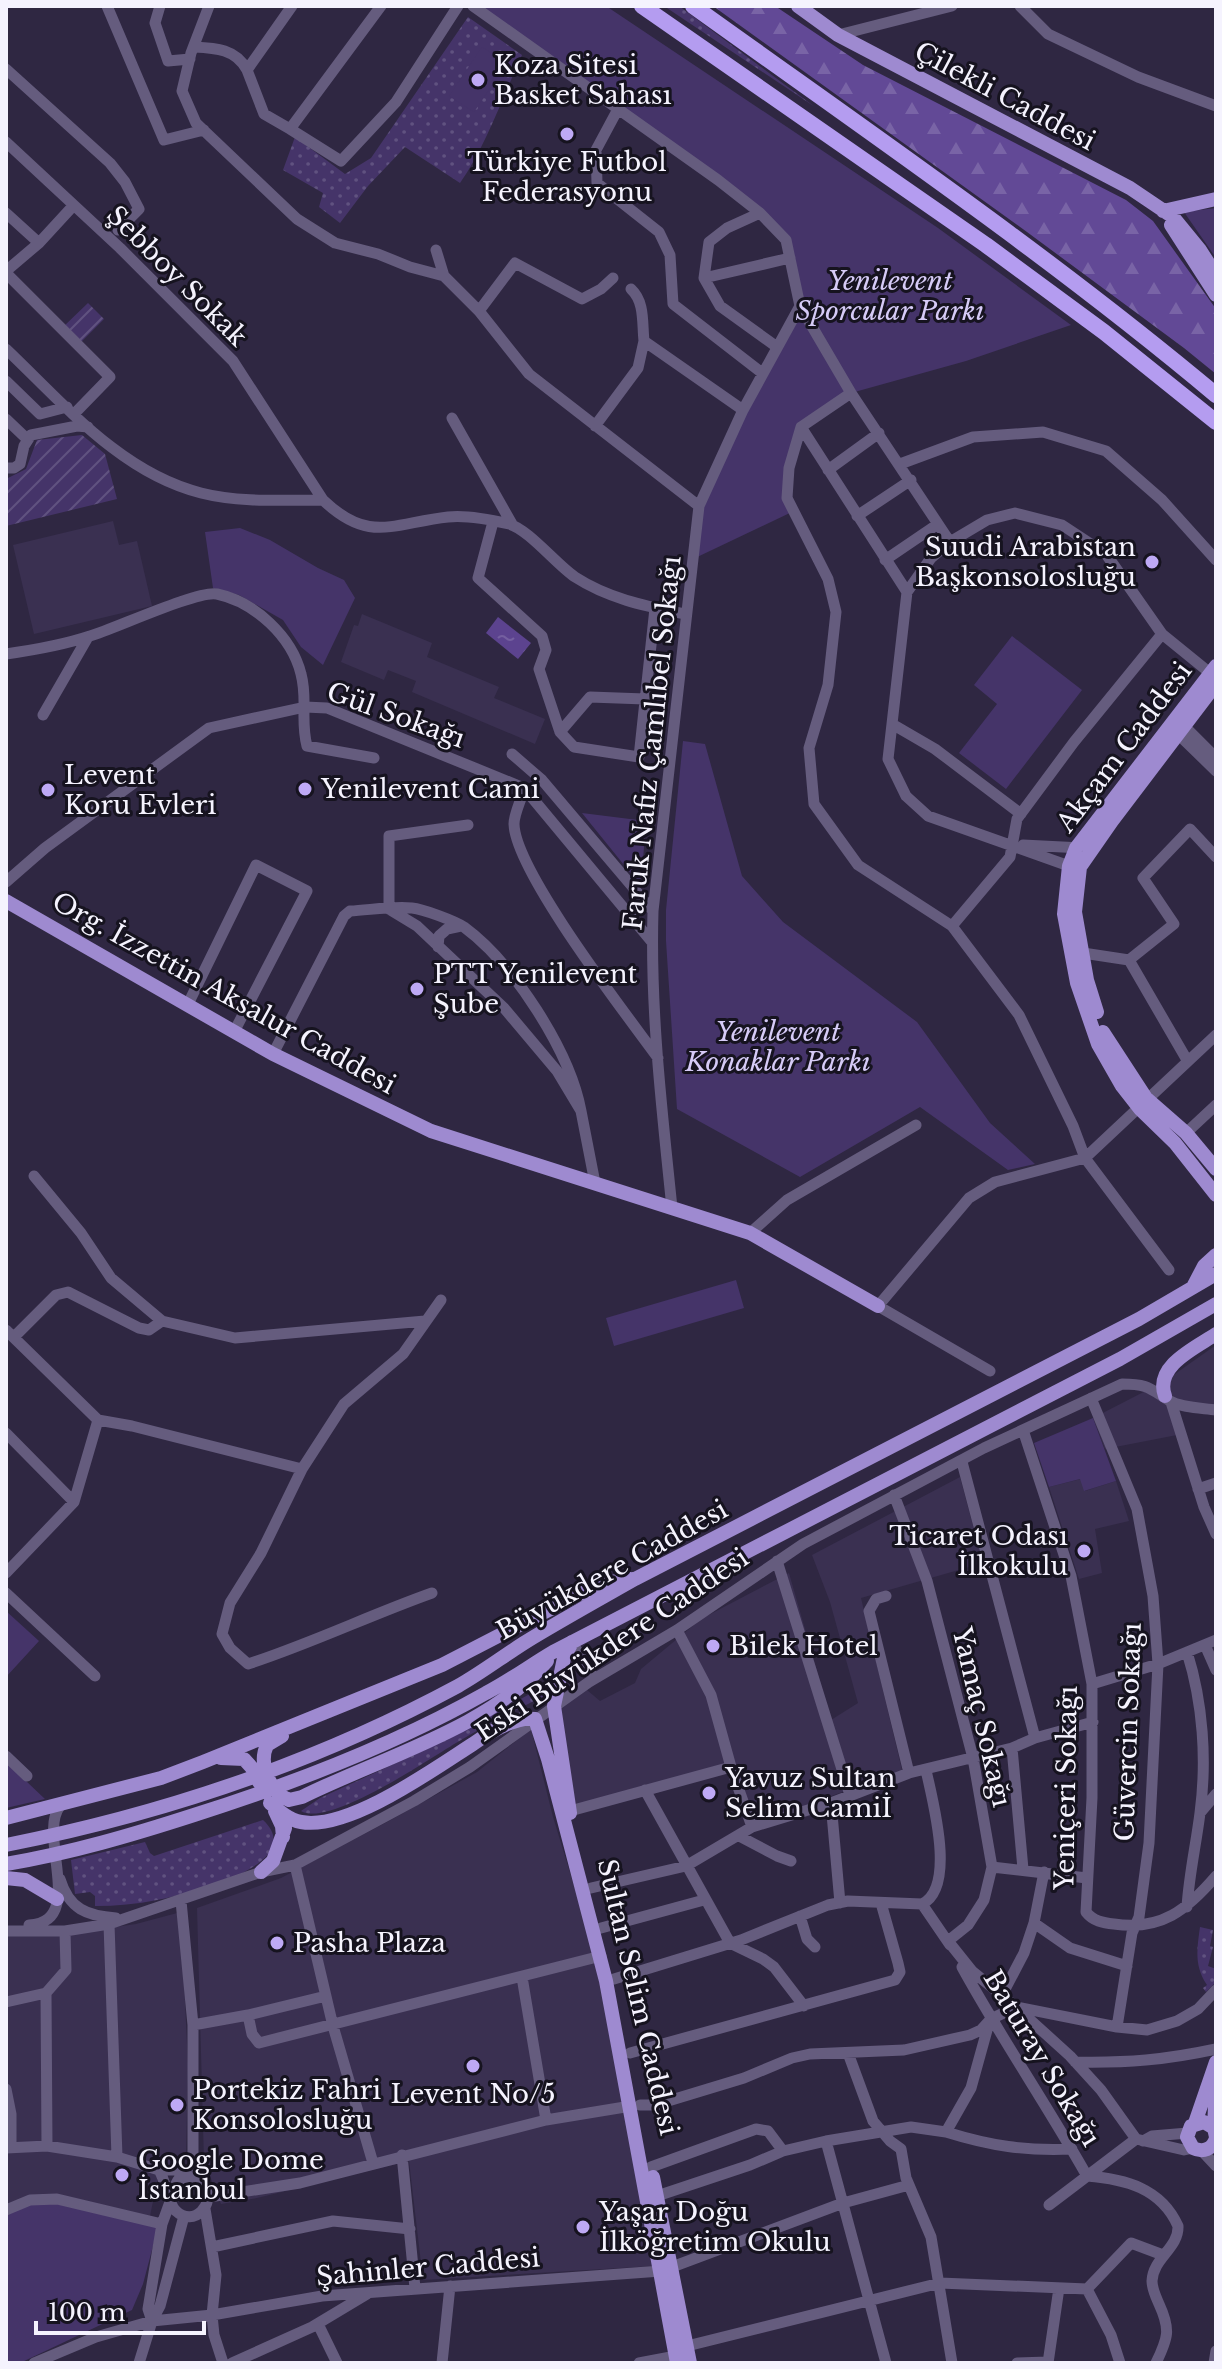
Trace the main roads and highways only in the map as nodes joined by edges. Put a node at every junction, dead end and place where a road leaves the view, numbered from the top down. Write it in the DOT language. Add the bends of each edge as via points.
graph roads {
  1 [pos="642,6"];
  2 [pos="693,6"];
  3 [pos="798,6"];
  4 [pos="810,6"];
  5 [pos="825,24"];
  6 [pos="1216,199"];
  7 [pos="1163,211"];
  8 [pos="1216,275"];
  9 [pos="1216,295"];
  10 [pos="1216,395"];
  11 [pos="1216,422"];
  12 [pos="1214,674"];
  13 [pos="1177,729"];
  14 [pos="6,901"];
  15 [pos="1143,1104"];
  16 [pos="1181,1138"];
  17 [pos="1216,1169"];
  18 [pos="1216,1195"];
  19 [pos="1216,1255"];
  20 [pos="1216,1274"];
  21 [pos="1191,1289"];
  22 [pos="1216,1304"];
  23 [pos="878,1306"];
  24 [pos="1216,1334"];
  25 [pos="1168,1399"];
  26 [pos="635,1579"];
  27 [pos="572,1642"];
  28 [pos="553,1652"];
  29 [pos="314,1718"];
  30 [pos="203,1762"];
  31 [pos="256,1764"];
  32 [pos="273,1797"];
  33 [pos="302,1797"];
  34 [pos="289,1817"];
  35 [pos="6,1818"];
  36 [pos="283,1837"];
  37 [pos="6,1845"];
  38 [pos="6,1864"];
  39 [pos="261,1872"];
  40 [pos="6,1878"];
  41 [pos="587,1889"];
  42 [pos="57,1899"];
  43 [pos="605,1955"];
  44 [pos="610,1980"];
  45 [pos="1216,2062"];
  46 [pos="1216,2084"];
  47 [pos="635,2106"];
  48 [pos="1192,2128"];
  49 [pos="1211,2141"];
  50 [pos="666,2269"];
  51 [pos="683,2357"];
  1 -- 11 [label="highway" via="986,245"];
  2 -- 10 [label="highway" via="1008,232"];
  3 -- 5 [label="main road, Çilekli Caddesi"];
  4 -- 5 [label="main road, Çilekli Caddesi"];
  5 -- 7 [label="main road, Çilekli Caddesi" via="1130,188"];
  6 -- 7 [label="main road"];
  7 -- 8 [label="main road, Çilekli Caddesi"];
  7 -- 9 [label="main road, Çilekli Caddesi"];
  12 -- 13 [label="main road, Akçam Caddesi"];
  13 -- 15 [label="main road, Akçam Caddesi" via="1080,867 1075,912 1104,1038"];
  13 -- 15 [label="main road, Akçam Caddesi" via="1076,848 1064,914 1077,983 1098,1044 1122,1086"];
  14 -- 23 [label="main road, Org. İzzettin Aksalur Caddesi" via="273,1054 431,1131 750,1233"];
  15 -- 16 [label="main road, Akçam Caddesi"];
  16 -- 17 [label="main road, Akçam Caddesi"];
  16 -- 18 [label="main road, Akçam Caddesi"];
  19 -- 21 [label="main road"];
  20 -- 21 [label="main road, Büyükdere Caddesi"];
  21 -- 26 [label="main road, Büyükdere Caddesi"];
  22 -- 27 [label="main road, Büyükdere Caddesi" via="1120,1359"];
  24 -- 25 [label="main road" via="1164,1374 1161,1382"];
  26 -- 29 [label="main road" via="599,1584 442,1665"];
  26 -- 37 [label="main road, Büyükdere Caddesi" via="458,1686 332,1746 123,1819"];
  27 -- 28 [label="main road, Büyükdere Caddesi"];
  27 -- 41 [label="main road, Sultan Selim Caddesi" via="554,1706"];
  28 -- 33 [label="main road" via="526,1682 484,1710"];
  28 -- 38 [label="main road, Büyükdere Caddesi" via="456,1709 287,1784 122,1838"];
  29 -- 30 [label="main road"];
  29 -- 31 [label="main road" via="267,1745"];
  30 -- 31 [label="main road" via="236,1758"];
  30 -- 35 [label="main road" via="56,1812"];
  31 -- 32 [label="main road"];
  32 -- 33 [label="main road"];
  32 -- 34 [label="main road"];
  32 -- 36 [label="main road"];
  33 -- 34 [label="main road"];
  34 -- 36 [label="main road"];
  34 -- 41 [label="main road, Sultan Selim Caddesi" via="312,1824 343,1818 493,1732 535,1719"];
  36 -- 39 [label="main road" via="273,1861"];
  40 -- 42 [label="main road" via="25,1880"];
  41 -- 43 [label="main road, Sultan Selim Caddesi"];
  41 -- 43 [label="main road, Sultan Selim Caddesi"];
  43 -- 44 [label="main road, Sultan Selim Caddesi"];
  44 -- 47 [label="main road, Sultan Selim Caddesi"];
  44 -- 47 [label="main road, Sultan Selim Caddesi" via="630,2053"];
  45 -- 48 [label="main road"];
  46 -- 49 [label="main road"];
  47 -- 50 [label="main road, Sultan Selim Caddesi"];
  47 -- 50 [label="main road, Sultan Selim Caddesi" via="657,2196"];
  48 -- 49 [label="main road" via="1204,2122"];
  48 -- 49 [label="main road" via="1188,2142"];
  50 -- 51 [label="main road, Sultan Selim Caddesi"];
}
